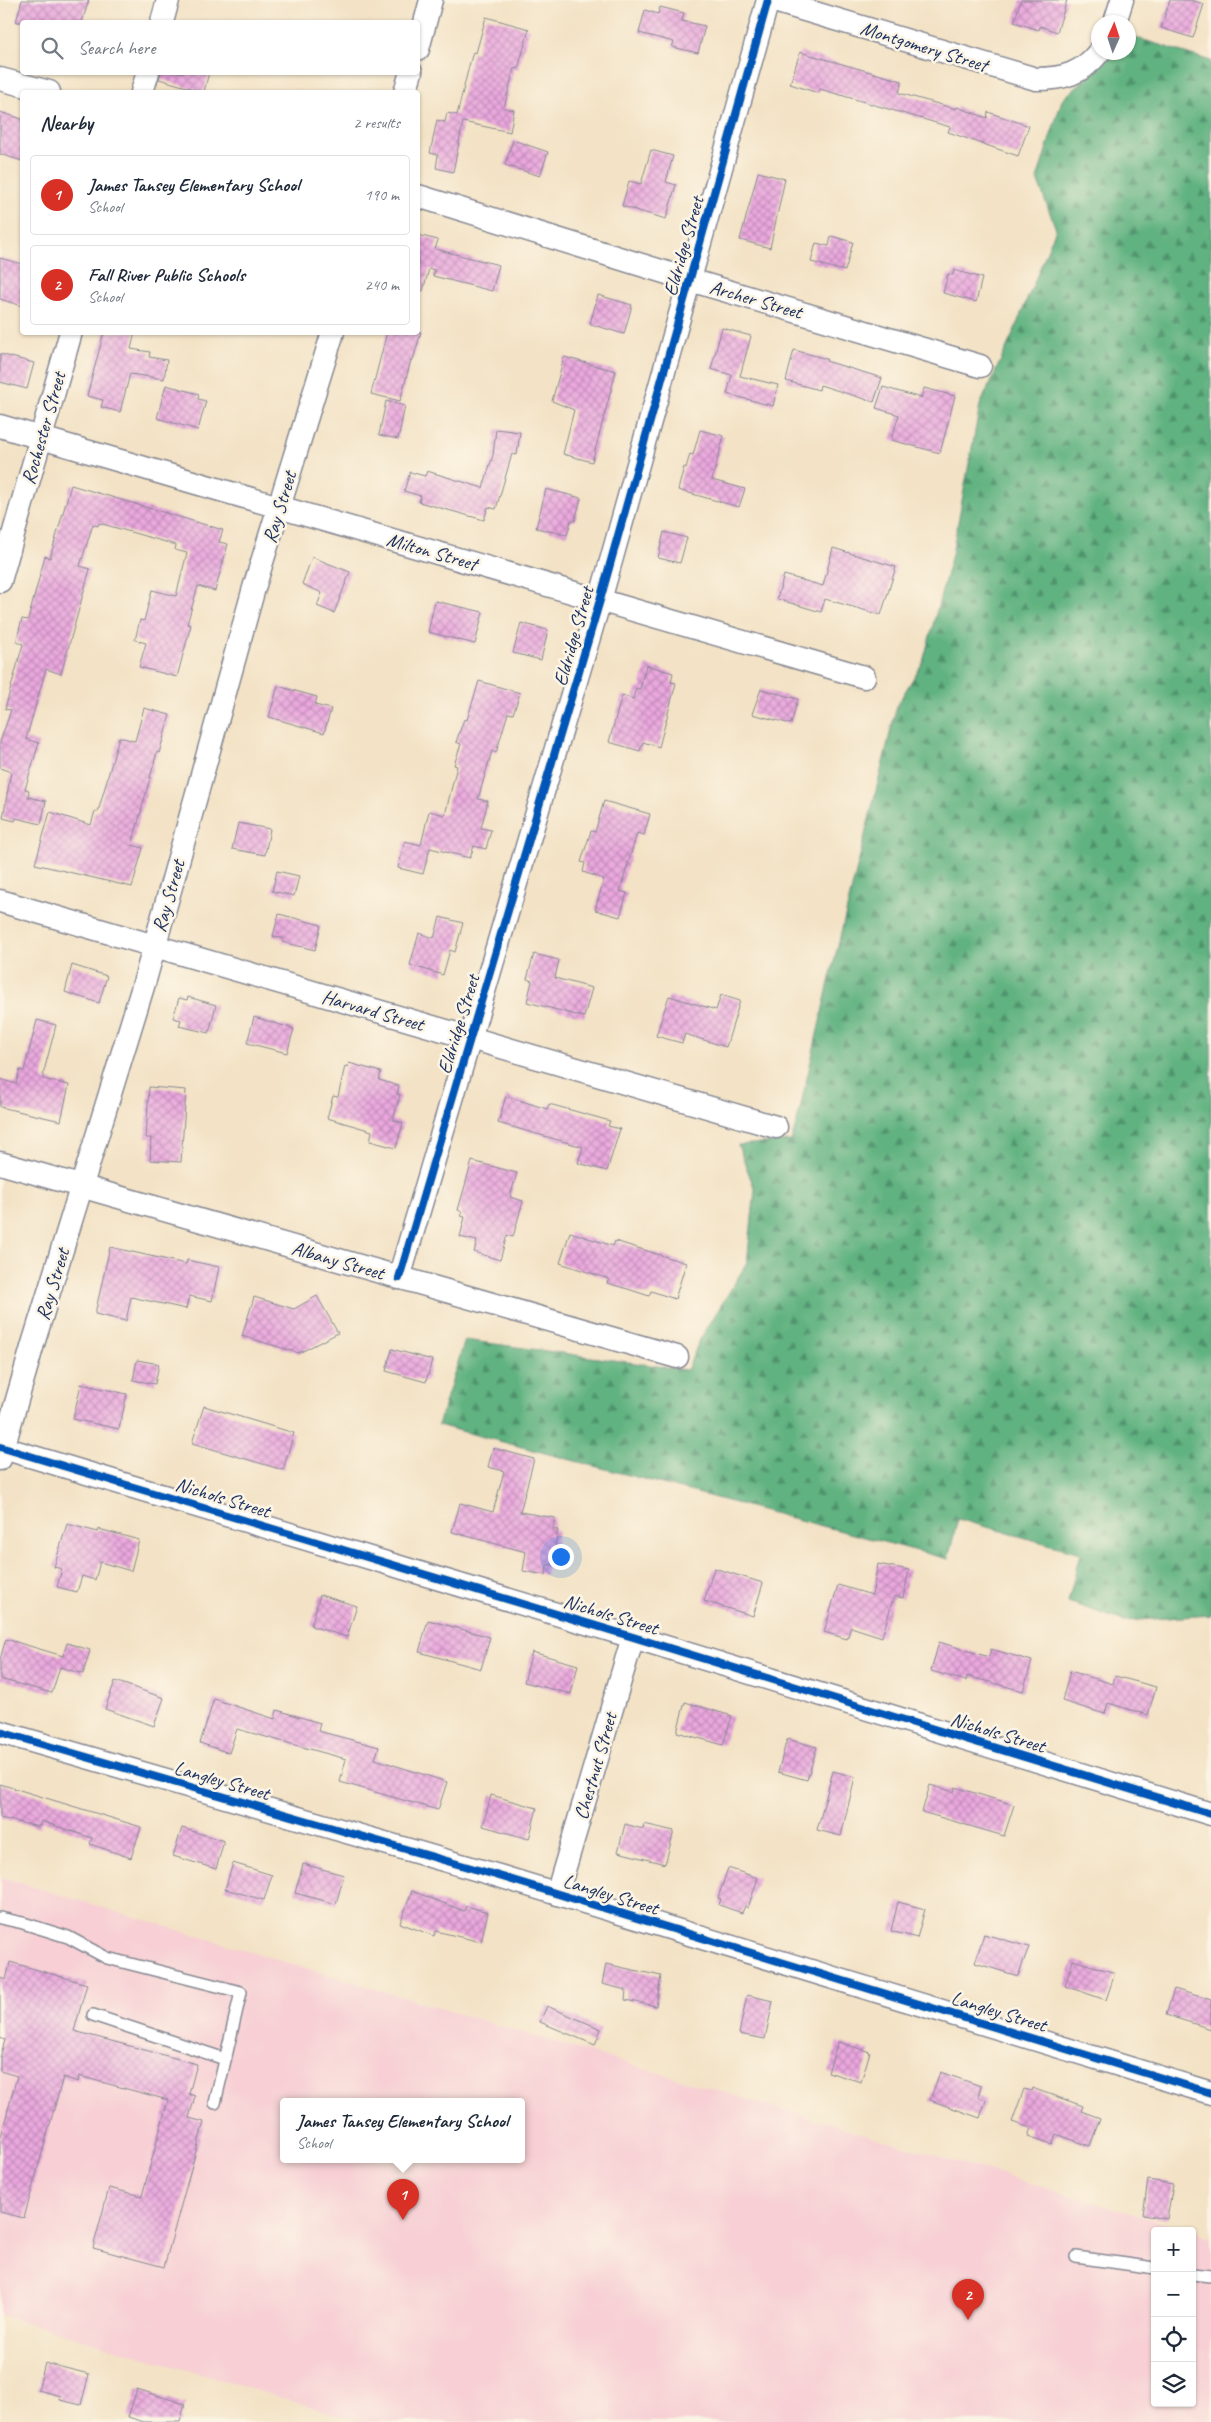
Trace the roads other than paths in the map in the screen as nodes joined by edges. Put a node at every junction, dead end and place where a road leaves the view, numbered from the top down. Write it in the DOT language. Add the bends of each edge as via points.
graph roads {
  1 [pos="168,0"];
  2 [pos="432,0"];
  3 [pos="769,0"];
  4 [pos="1122,0"];
  5 [pos="1117,15"];
  6 [pos="163,20"];
  7 [pos="420,42"];
  8 [pos="1093,60"];
  9 [pos="147,75"];
  10 [pos="410,75"];
  11 [pos="0,79"];
  12 [pos="41,90"];
  13 [pos="143,90"];
  14 [pos="406,90"];
  15 [pos="420,197"];
  16 [pos="690,280"];
  17 [pos="70,335"];
  18 [pos="332,335"];
  19 [pos="980,366"];
  20 [pos="0,426"];
  21 [pos="40,438"];
  22 [pos="280,506"];
  23 [pos="0,581"];
  24 [pos="600,600"];
  25 [pos="864,677"];
  26 [pos="0,901"];
  27 [pos="155,945"];
  28 [pos="471,1039"];
  29 [pos="776,1127"];
  30 [pos="0,1163"];
  31 [pos="82,1187"];
  32 [pos="399,1278"];
  33 [pos="677,1357"];
  34 [pos="1,1451"];
  35 [pos="633,1637"];
  36 [pos="0,1732"];
  37 [pos="1211,1814"];
  38 [pos="557,1894"];
  39 [pos="0,1918"];
  40 [pos="92,2015"];
  41 [pos="226,2059"];
  42 [pos="1211,2093"];
  43 [pos="215,2104"];
  44 [pos="1076,2257"];
  45 [pos="1151,2267"];
  46 [pos="1196,2274"];
  47 [pos="1211,2276"];
  1 -- 6 [label="street"];
  2 -- 7 [label="street"];
  3 -- 8 [label="street, Montgomery Street" via="1026,77 1052,79 1078,72"];
  3 -- 16 [label="street, Eldridge Street"];
  4 -- 5 [label="street"];
  9 -- 13 [label="street"];
  10 -- 14 [label="street"];
  11 -- 12 [label="street"];
  15 -- 16 [label="street, Archer Street"];
  16 -- 19 [label="street, Archer Street"];
  16 -- 24 [label="street, Eldridge Street"];
  17 -- 21 [label="street, Rochester Street"];
  18 -- 22 [label="street, Ray Street"];
  20 -- 21 [label="street, Milton Street"];
  21 -- 22 [label="street, Milton Street"];
  21 -- 23 [label="street, Rochester Street"];
  22 -- 24 [label="street, Milton Street"];
  22 -- 27 [label="street, Ray Street" via="254,588"];
  24 -- 25 [label="street, Milton Street"];
  24 -- 28 [label="street, Eldridge Street"];
  26 -- 27 [label="street, Harvard Street"];
  27 -- 28 [label="street, Harvard Street"];
  27 -- 31 [label="street, Ray Street"];
  28 -- 29 [label="street, Harvard Street"];
  28 -- 32 [label="street, Eldridge Street"];
  30 -- 31 [label="street, Albany Street"];
  31 -- 32 [label="street, Albany Street"];
  31 -- 34 [label="street, Ray Street"];
  32 -- 33 [label="street, Albany Street"];
  34 -- 35 [label="street, Nichols Street"];
  35 -- 37 [label="street, Nichols Street"];
  35 -- 38 [label="street, Chestnut Street"];
  36 -- 38 [label="street, Langley Street"];
  38 -- 42 [label="street, Langley Street"];
  39 -- 41 [label="lane" via="68,1937 107,1958 240,1992"];
  40 -- 41 [label="lane"];
  41 -- 43 [label="lane"];
  44 -- 45 [label="lane"];
  46 -- 47 [label="lane"];
}
